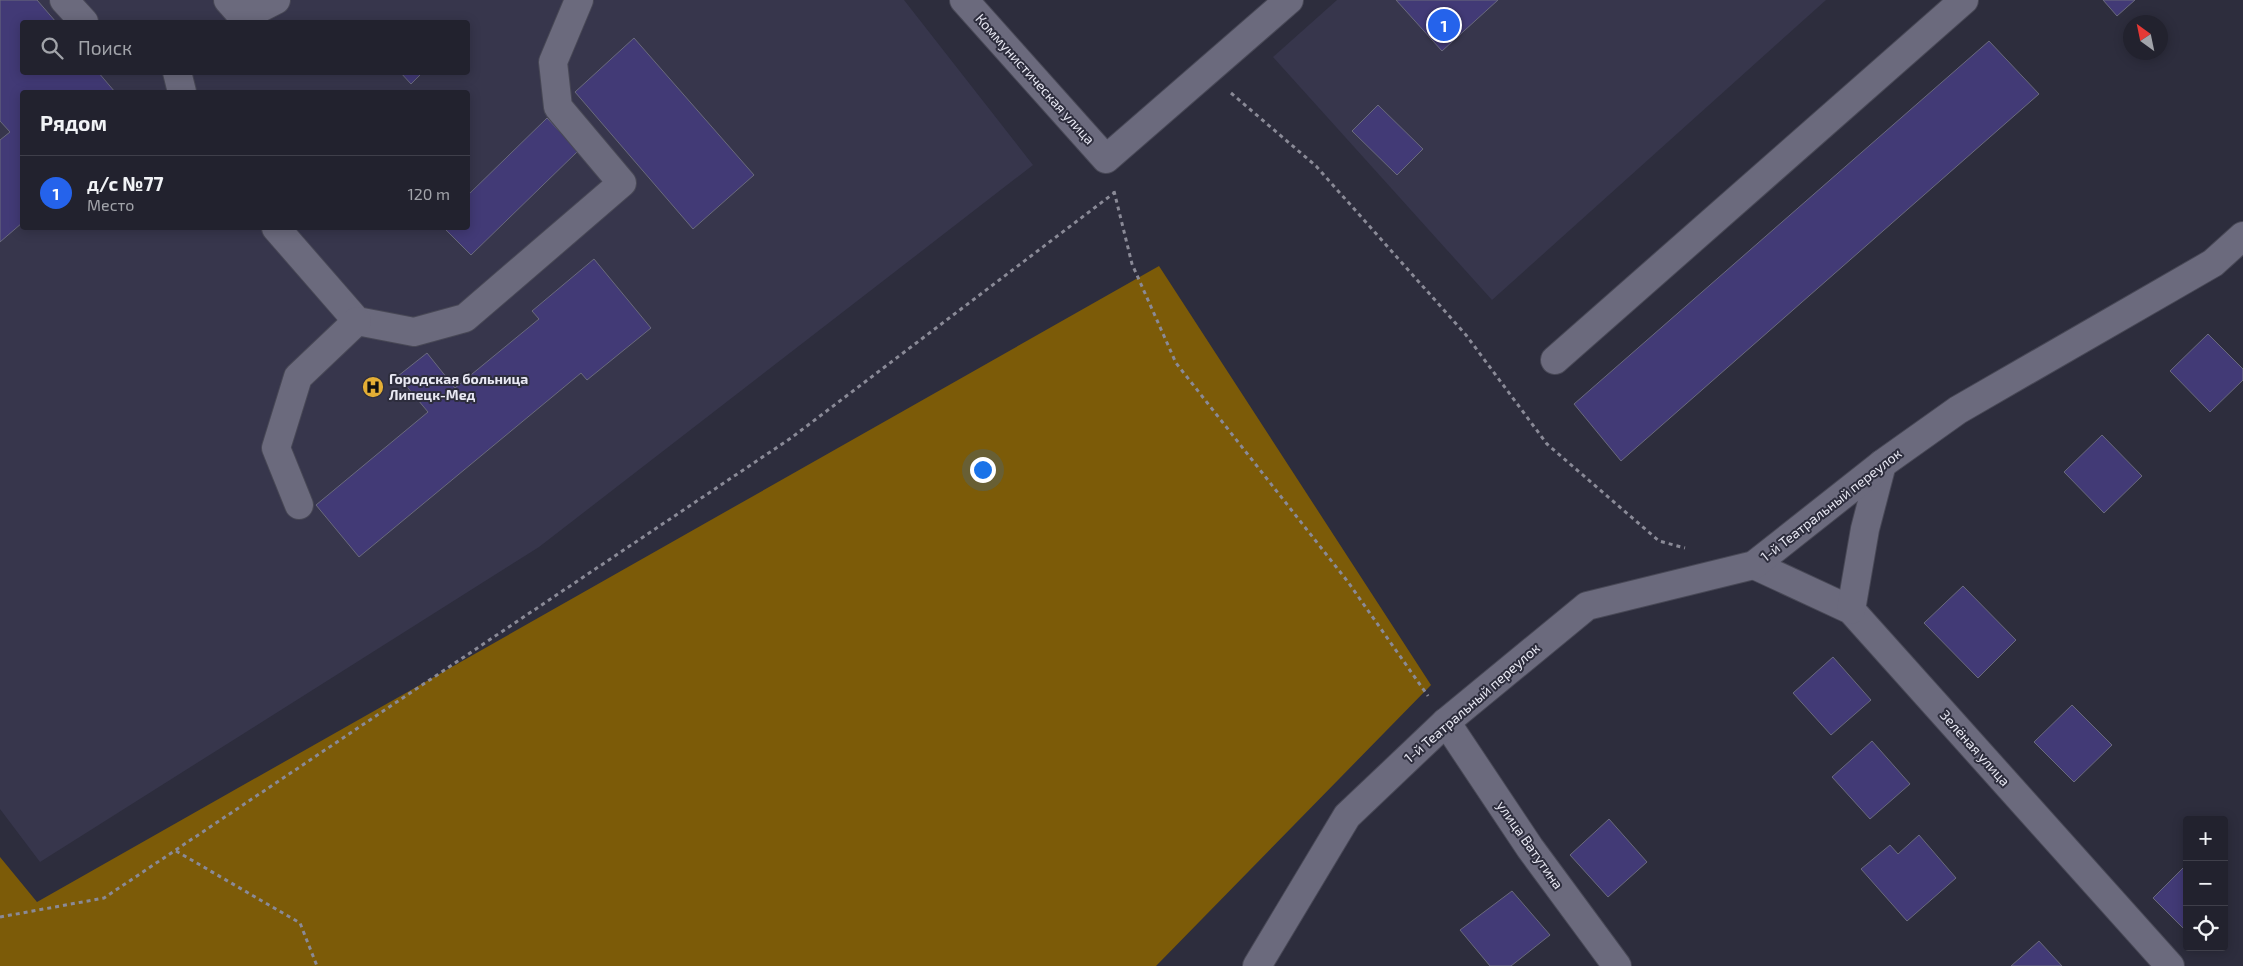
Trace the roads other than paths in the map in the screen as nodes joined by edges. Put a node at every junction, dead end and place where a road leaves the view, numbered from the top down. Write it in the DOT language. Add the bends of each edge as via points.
graph roads {
  1 [pos="64,0"];
  2 [pos="276,0"];
  3 [pos="579,0"];
  4 [pos="964,0"];
  5 [pos="1289,0"];
  6 [pos="1964,0"];
  7 [pos="236,13"];
  8 [pos="82,20"];
  9 [pos="178,75"];
  10 [pos="182,90"];
  11 [pos="278,230"];
  12 [pos="2243,236"];
  13 [pos="357,321"];
  14 [pos="1555,360"];
  15 [pos="1882,464"];
  16 [pos="299,505"];
  17 [pos="1754,565"];
  18 [pos="1851,610"];
  19 [pos="1446,722"];
  20 [pos="1257,966"];
  21 [pos="1617,966"];
  22 [pos="2170,966"];
  1 -- 8 [label="street"];
  2 -- 7 [label="street"];
  3 -- 13 [label="street" via="553,62 558,107 622,183 465,318 414,332"];
  4 -- 5 [label="street, Коммунистическая улица" via="1106,159"];
  6 -- 14 [label="street"];
  9 -- 10 [label="street"];
  11 -- 13 [label="street"];
  12 -- 15 [label="street, 1-й Театральный переулок" via="2213,263 1958,410"];
  13 -- 16 [label="street" via="298,377 276,448"];
  15 -- 17 [label="street, 1-й Театральный переулок"];
  15 -- 18 [label="street" via="1865,529"];
  17 -- 18 [label="street, Зелёная улица"];
  17 -- 19 [label="street, 1-й Театральный переулок" via="1587,606"];
  18 -- 22 [label="street, Зелёная улица"];
  19 -- 20 [label="street, 1-й Театральный переулок" via="1347,816"];
  19 -- 21 [label="street, улица Ватутина" via="1530,848"];
}
